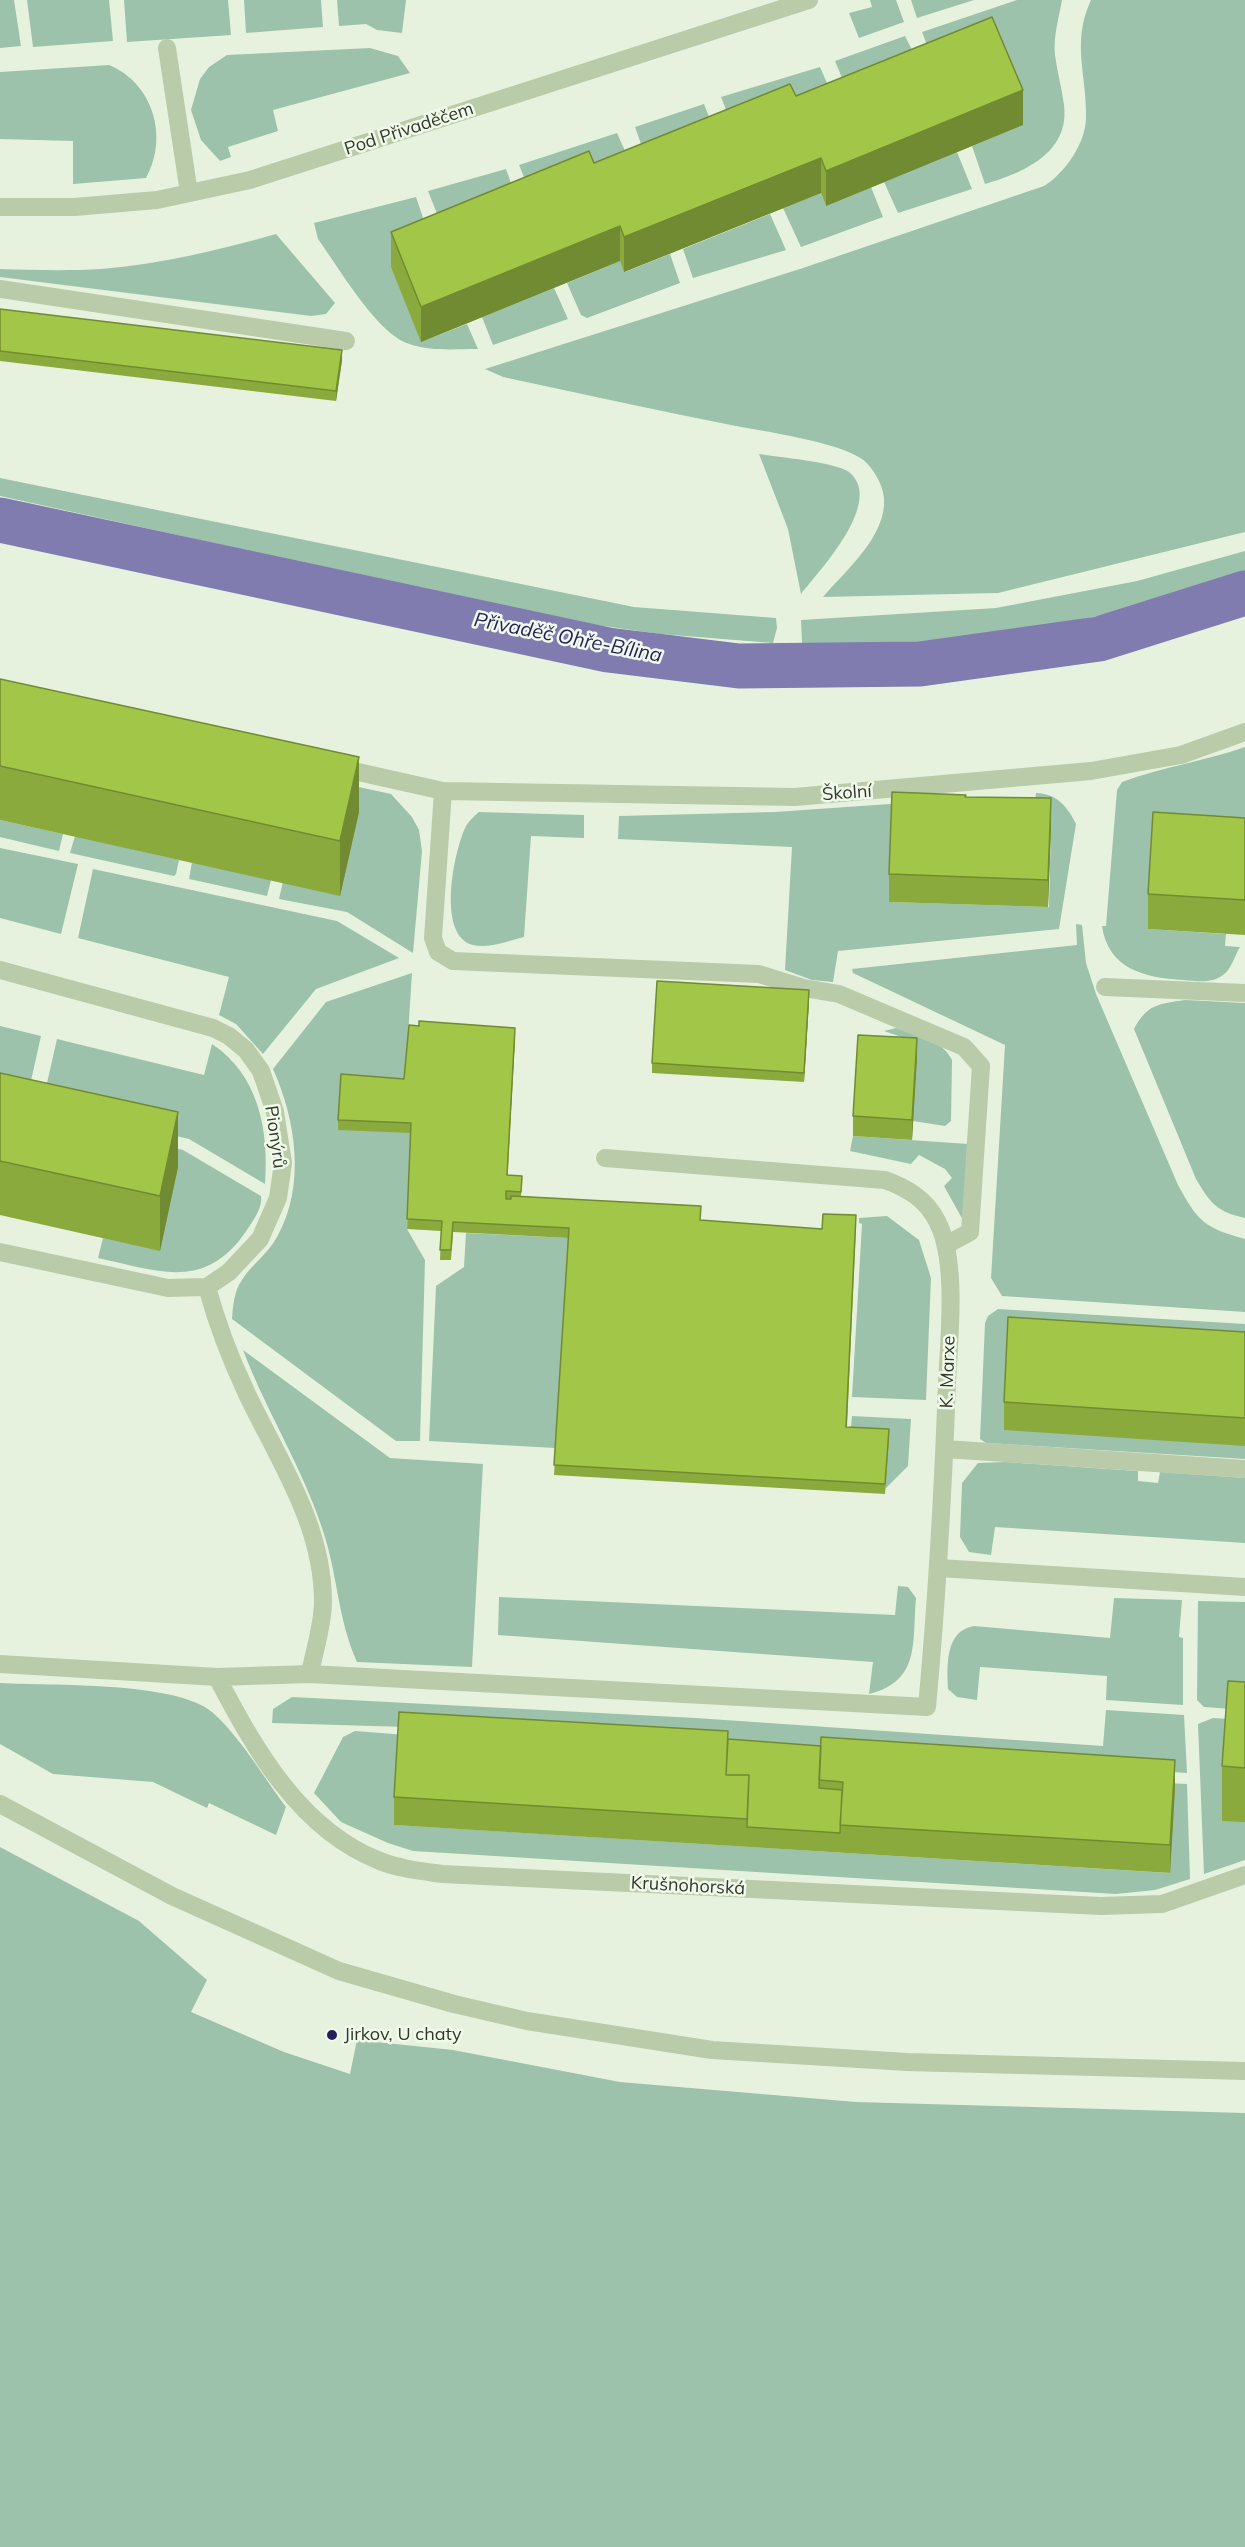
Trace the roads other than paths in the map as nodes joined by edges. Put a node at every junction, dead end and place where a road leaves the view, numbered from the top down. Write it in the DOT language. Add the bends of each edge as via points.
graph roads {
  1 [pos="809,0"];
  2 [pos="167,48"];
  3 [pos="189,193"];
  4 [pos="0,207"];
  5 [pos="0,289"];
  6 [pos="346,341"];
  7 [pos="1245,732"];
  8 [pos="316,763"];
  9 [pos="443,791"];
  10 [pos="0,970"];
  11 [pos="1105,987"];
  12 [pos="1245,993"];
  13 [pos="604,1158"];
  14 [pos="946,1245"];
  15 [pos="0,1252"];
  16 [pos="207,1287"];
  17 [pos="945,1449"];
  18 [pos="1245,1469"];
  19 [pos="939,1568"];
  20 [pos="1245,1587"];
  21 [pos="0,1664"];
  22 [pos="310,1674"];
  23 [pos="216,1677"];
  24 [pos="0,1804"];
  25 [pos="1245,1875"];
  26 [pos="1245,2071"];
  1 -- 3 [label="street, Pod Přivaděčem" via="250,180"];
  2 -- 3 [label="street"];
  3 -- 4 [label="street, Pod Přivaděčem" via="157,200 74,207"];
  5 -- 6 [label="street"];
  7 -- 9 [label="street, Školní" via="1181,755 1091,771 795,797"];
  8 -- 9 [label="street, Školní"];
  9 -- 14 [label="street" via="433,938 438,952 453,961 759,974 839,994 964,1047 981,1066 970,1233"];
  10 -- 16 [label="street, Pionýrů" via="213,1028 246,1050 261,1071 275,1112 283,1163 278,1198 260,1239 229,1272"];
  11 -- 12 [label="street"];
  13 -- 14 [label="street, K. Marxe" via="885,1180 924,1201 938,1221"];
  14 -- 17 [label="street, K. Marxe" via="951,1298"];
  15 -- 16 [label="street" via="168,1288"];
  16 -- 22 [label="street" via="216,1320 247,1394 283,1462 313,1536 323,1604"];
  17 -- 18 [label="street"];
  17 -- 19 [label="street, K. Marxe"];
  19 -- 20 [label="street"];
  19 -- 22 [label="street, K. Marxe" via="927,1707"];
  21 -- 23 [label="street"];
  22 -- 23 [label="street"];
  23 -- 25 [label="street, Krušnohorská" via="284,1787 304,1808 331,1833 378,1860 409,1870 1101,1906 1162,1904"];
  24 -- 26 [label="street" via="172,1896 339,1971 526,2021 712,2050 907,2062"];
}
